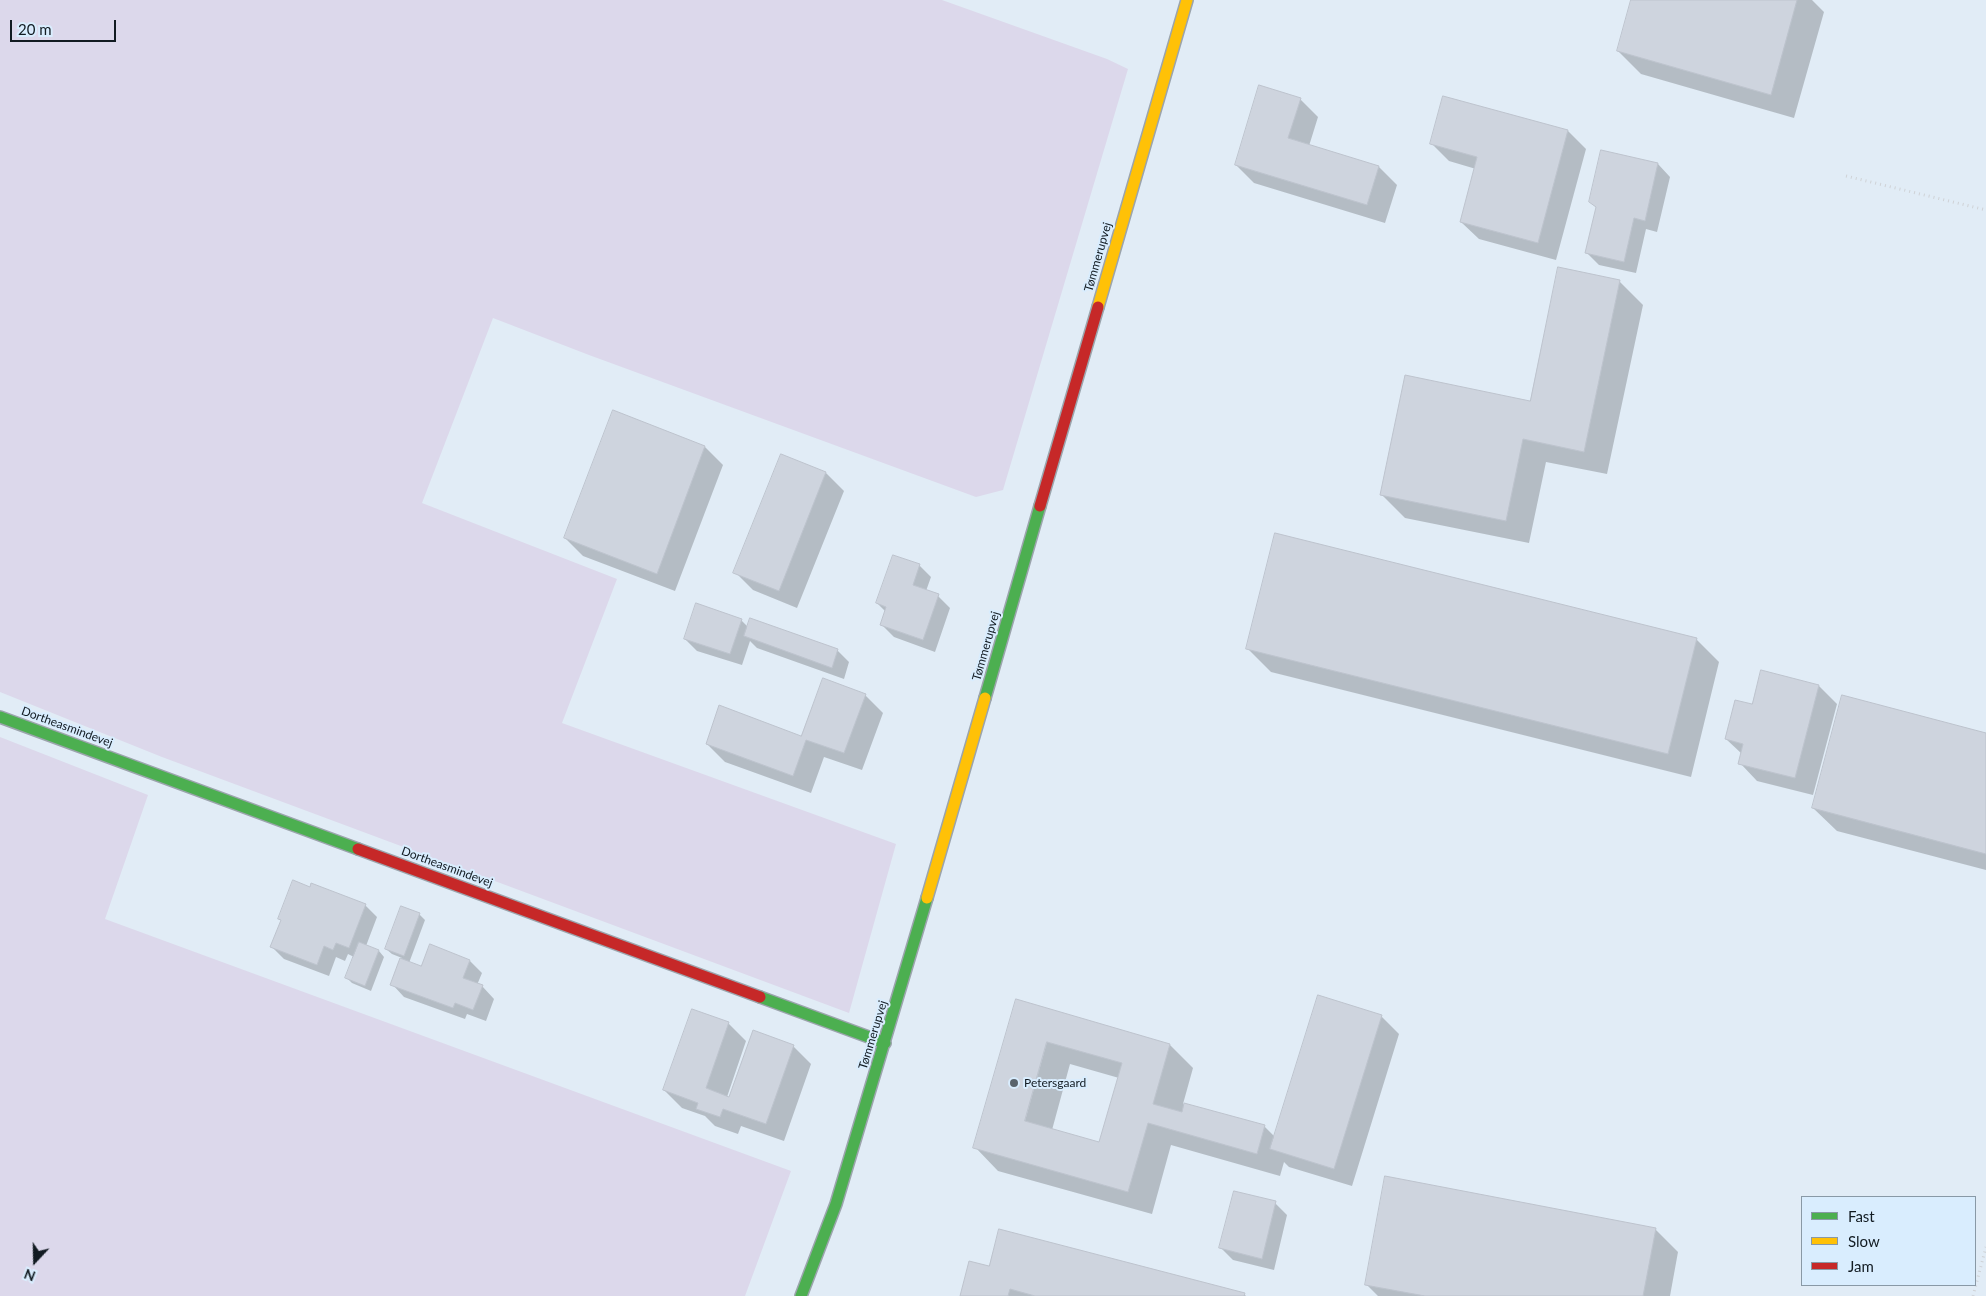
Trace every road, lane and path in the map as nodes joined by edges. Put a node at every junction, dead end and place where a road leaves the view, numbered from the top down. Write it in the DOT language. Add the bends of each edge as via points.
graph roads {
  1 [pos="1187,0"];
  2 [pos="1846,176"];
  3 [pos="1986,210"];
  4 [pos="0,717"];
  5 [pos="885,1043"];
  6 [pos="1986,1248"];
  7 [pos="801,1296"];
  8 [pos="1974,1296"];
  1 -- 5 [label="street, Tømmerupvej"];
  2 -- 3 [label="path"];
  4 -- 5 [label="street, Dortheasmindevej"];
  5 -- 7 [label="street, Tømmerupvej" via="836,1204"];
  6 -- 8 [label="path"];
}
